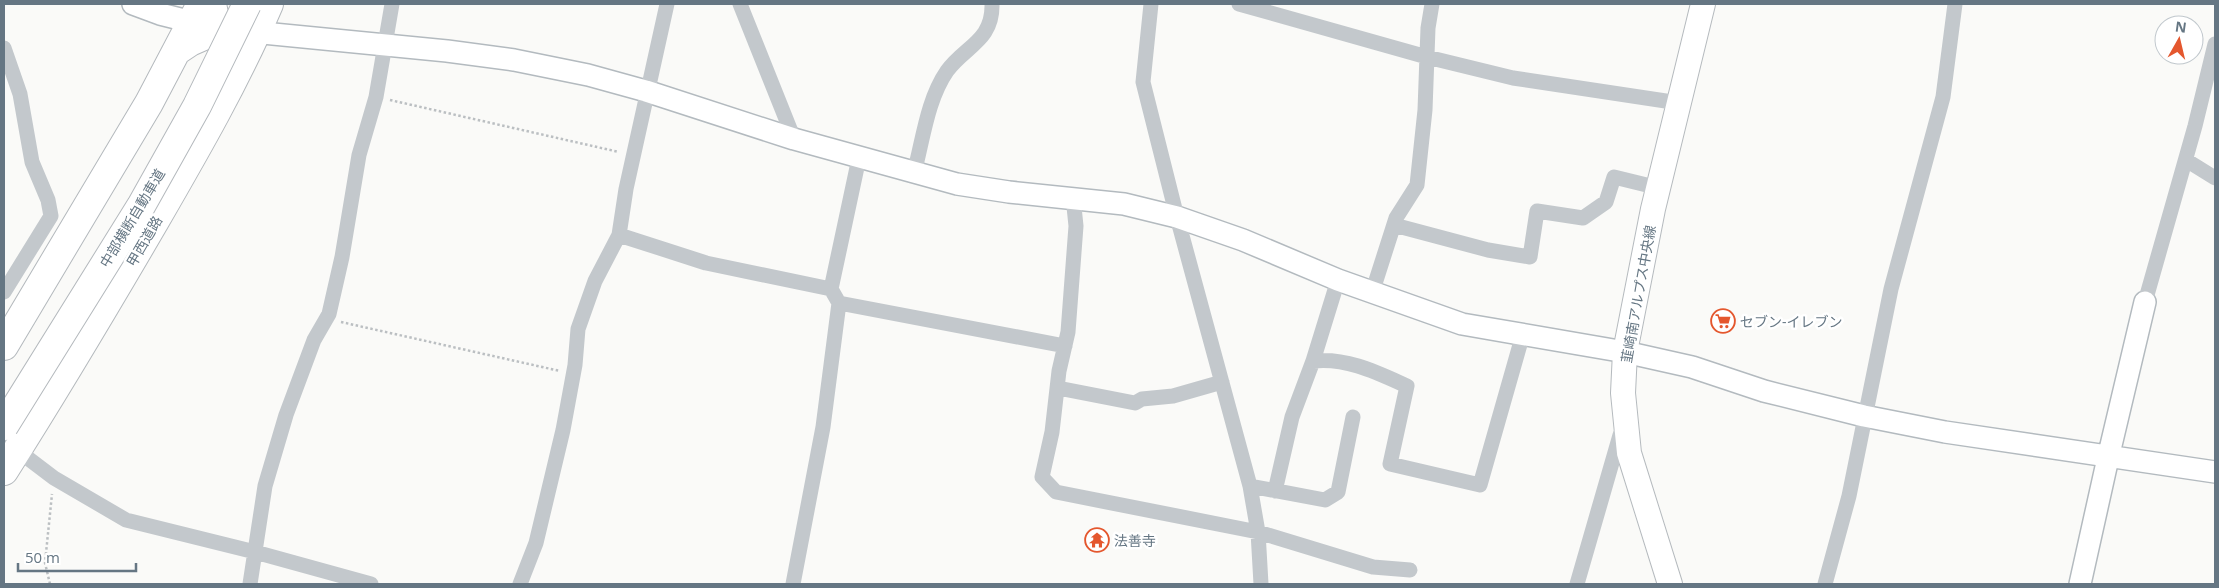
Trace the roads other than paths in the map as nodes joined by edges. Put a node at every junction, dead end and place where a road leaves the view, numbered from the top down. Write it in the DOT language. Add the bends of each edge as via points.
graph roads {
  1 [pos="133,4"];
  2 [pos="247,4"];
  3 [pos="269,4"];
  4 [pos="392,4"];
  5 [pos="667,4"];
  6 [pos="740,4"];
  7 [pos="992,4"];
  8 [pos="1151,4"];
  9 [pos="1239,4"];
  10 [pos="1432,4"];
  11 [pos="1703,4"];
  12 [pos="1955,4"];
  13 [pos="196,14"];
  14 [pos="217,16"];
  15 [pos="257,33"];
  16 [pos="384,44"];
  17 [pos="2215,44"];
  18 [pos="4,48"];
  19 [pos="178,50"];
  20 [pos="1427,57"];
  21 [pos="646,91"];
  22 [pos="1679,103"];
  23 [pos="794,139"];
  24 [pos="859,158"];
  25 [pos="2186,160"];
  26 [pos="914,173"];
  27 [pos="2215,178"];
  28 [pos="1659,188"];
  29 [pos="1073,197"];
  30 [pos="1177,217"];
  31 [pos="1394,225"];
  32 [pos="619,235"];
  33 [pos="1338,280"];
  34 [pos="832,289"];
  35 [pos="4,292"];
  36 [pos="1372,293"];
  37 [pos="2145,302"];
  38 [pos="840,303"];
  39 [pos="1523,334"];
  40 [pos="4,346"];
  41 [pos="1065,346"];
  42 [pos="1625,352"];
  43 [pos="1313,361"];
  44 [pos="1222,382"];
  45 [pos="1058,388"];
  46 [pos="1353,416"];
  47 [pos="1864,416"];
  48 [pos="4,426"];
  49 [pos="1626,428"];
  50 [pos="8,453"];
  51 [pos="2108,458"];
  52 [pos="2215,472"];
  53 [pos="1250,486"];
  54 [pos="1275,490"];
  55 [pos="1258,532"];
  56 [pos="255,552"];
  57 [pos="1410,570"];
  58 [pos="250,584"];
  59 [pos="371,584"];
  60 [pos="520,584"];
  61 [pos="793,584"];
  62 [pos="1261,584"];
  63 [pos="1577,584"];
  64 [pos="1670,584"];
  65 [pos="1824,584"];
  66 [pos="2080,584"];
  1 -- 13 [label="street"];
  2 -- 48 [label="highway, 中部横断自動車道, bridge" via="197,106 141,206"];
  3 -- 15 [label="highway, 甲西道路"];
  4 -- 16 [label="street"];
  5 -- 21 [label="street"];
  6 -- 23 [label="street"];
  7 -- 26 [label="street" via="986,32 948,69 936,90"];
  8 -- 30 [label="street" via="1143,82"];
  9 -- 20 [label="street"];
  10 -- 20 [label="street"];
  11 -- 22 [label="main road, 韮崎南アルプス中央線"];
  12 -- 47 [label="street" via="1943,96 1891,289"];
  13 -- 14 [label="street"];
  13 -- 19 [label="highway"];
  14 -- 15 [label="street"];
  14 -- 19 [label="highway"];
  15 -- 16 [label="street"];
  15 -- 50 [label="highway, 甲西道路" via="179,180"];
  16 -- 21 [label="street" via="514,60"];
  16 -- 56 [label="street" via="376,97 359,155 342,257 327,318 314,340 286,415 266,486"];
  17 -- 25 [label="street"];
  18 -- 35 [label="street" via="20,94 32,162 51,216"];
  19 -- 40 [label="highway"];
  20 -- 22 [label="street" via="1513,78"];
  20 -- 31 [label="street" via="1417,185"];
  21 -- 23 [label="street"];
  21 -- 32 [label="street"];
  22 -- 28 [label="main road, 韮崎南アルプス中央線"];
  23 -- 24 [label="street"];
  24 -- 26 [label="street"];
  24 -- 34 [label="street"];
  25 -- 27 [label="street"];
  25 -- 37 [label="street"];
  26 -- 29 [label="street" via="1008,192"];
  28 -- 31 [label="street" via="1614,177 1606,202 1583,218 1537,211 1530,257 1488,250"];
  28 -- 42 [label="main road, 韮崎南アルプス中央線"];
  29 -- 30 [label="street" via="1124,204"];
  29 -- 41 [label="street" via="1076,226"];
  30 -- 33 [label="street" via="1243,240"];
  30 -- 44 [label="street"];
  31 -- 36 [label="street"];
  32 -- 34 [label="street" via="706,263"];
  32 -- 60 [label="street" via="595,281 578,329 574,374 563,430 536,543"];
  33 -- 36 [label="street"];
  33 -- 43 [label="street"];
  34 -- 38 [label="street"];
  36 -- 39 [label="street" via="1462,324"];
  37 -- 51 [label="street"];
  38 -- 41 [label="street"];
  38 -- 61 [label="street" via="823,427"];
  39 -- 42 [label="street"];
  39 -- 43 [label="street" via="1480,485 1390,464 1408,386 1367,368 1326,359"];
  41 -- 45 [label="street"];
  42 -- 47 [label="street" via="1692,367 1764,391"];
  42 -- 49 [label="main road, 韮崎南アルプス中央線" via="1623,393"];
  43 -- 54 [label="street" via="1292,417"];
  44 -- 45 [label="street" via="1136,403"];
  44 -- 53 [label="street"];
  45 -- 55 [label="street" via="1042,477 1056,492"];
  46 -- 54 [label="street" via="1338,492 1325,500"];
  47 -- 51 [label="street"];
  47 -- 65 [label="street" via="1849,496"];
  49 -- 63 [label="street" via="1620,435"];
  49 -- 64 [label="main road, 韮崎南アルプス中央線" via="1629,453"];
  50 -- 56 [label="street" via="126,520"];
  51 -- 52 [label="street"];
  51 -- 66 [label="street"];
  53 -- 54 [label="street"];
  53 -- 55 [label="street"];
  55 -- 57 [label="street" via="1373,567"];
  55 -- 62 [label="street"];
  56 -- 58 [label="street"];
  56 -- 59 [label="street"];
}
